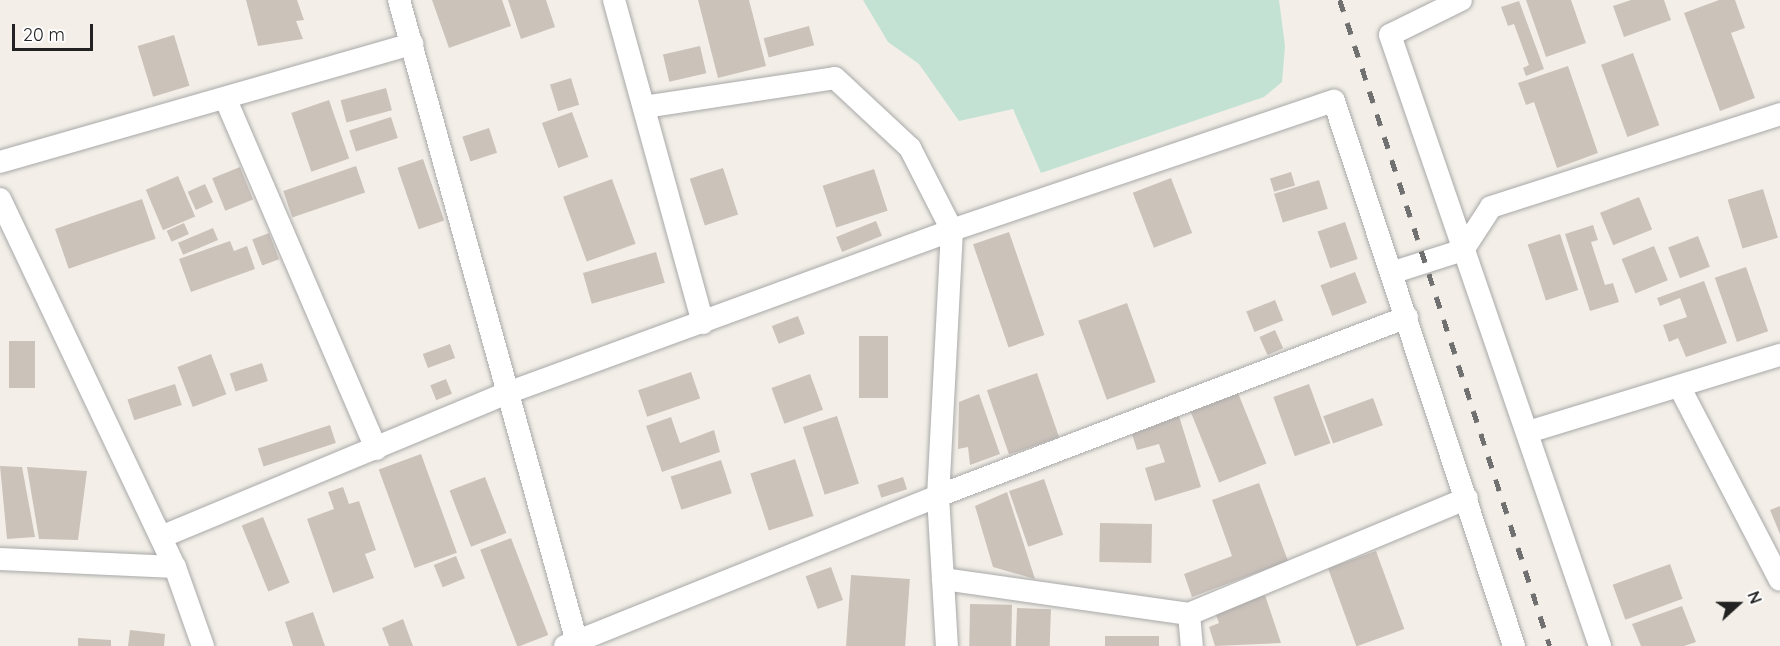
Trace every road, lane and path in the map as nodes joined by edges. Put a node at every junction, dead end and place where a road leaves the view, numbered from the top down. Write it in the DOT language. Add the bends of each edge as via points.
graph roads {
  1 [pos="399,0"];
  2 [pos="614,0"];
  3 [pos="1461,0"];
  4 [pos="412,44"];
  5 [pos="226,100"];
  6 [pos="644,107"];
  7 [pos="1780,114"];
  8 [pos="0,162"];
  9 [pos="0,199"];
  10 [pos="952,230"];
  11 [pos="1463,250"];
  12 [pos="1391,273"];
  13 [pos="1407,317"];
  14 [pos="703,323"];
  15 [pos="1780,355"];
  16 [pos="1680,388"];
  17 [pos="510,392"];
  18 [pos="1528,432"];
  19 [pos="376,449"];
  20 [pos="938,496"];
  21 [pos="1467,498"];
  22 [pos="161,537"];
  23 [pos="0,559"];
  24 [pos="175,567"];
  25 [pos="943,579"];
  26 [pos="1780,580"];
  27 [pos="1189,614"];
  28 [pos="573,645"];
  29 [pos="203,646"];
  30 [pos="947,646"];
  31 [pos="1192,646"];
  32 [pos="1514,646"];
  33 [pos="1600,646"];
  1 -- 4 [label="street"];
  2 -- 6 [label="street"];
  3 -- 11 [label="street" via="1390,35"];
  4 -- 5 [label="street"];
  4 -- 17 [label="street"];
  5 -- 8 [label="street"];
  5 -- 19 [label="street"];
  6 -- 10 [label="street" via="835,78 910,148"];
  6 -- 14 [label="street"];
  7 -- 11 [label="street" via="1491,207"];
  9 -- 22 [label="street"];
  10 -- 12 [label="street" via="1334,101"];
  10 -- 14 [label="street"];
  10 -- 20 [label="street"];
  11 -- 12 [label="street"];
  11 -- 18 [label="street"];
  12 -- 13 [label="street"];
  13 -- 20 [label="street"];
  13 -- 21 [label="street"];
  14 -- 17 [label="street"];
  15 -- 16 [label="street"];
  16 -- 18 [label="street"];
  16 -- 26 [label="street"];
  17 -- 19 [label="street"];
  17 -- 28 [label="street"];
  18 -- 33 [label="street"];
  19 -- 22 [label="street"];
  20 -- 25 [label="street"];
  20 -- 28 [label="street"];
  21 -- 27 [label="street"];
  21 -- 32 [label="street"];
  22 -- 24 [label="street"];
  23 -- 24 [label="street"];
  24 -- 29 [label="street"];
  25 -- 27 [label="street"];
  25 -- 30 [label="street"];
  27 -- 31 [label="street"];
}
